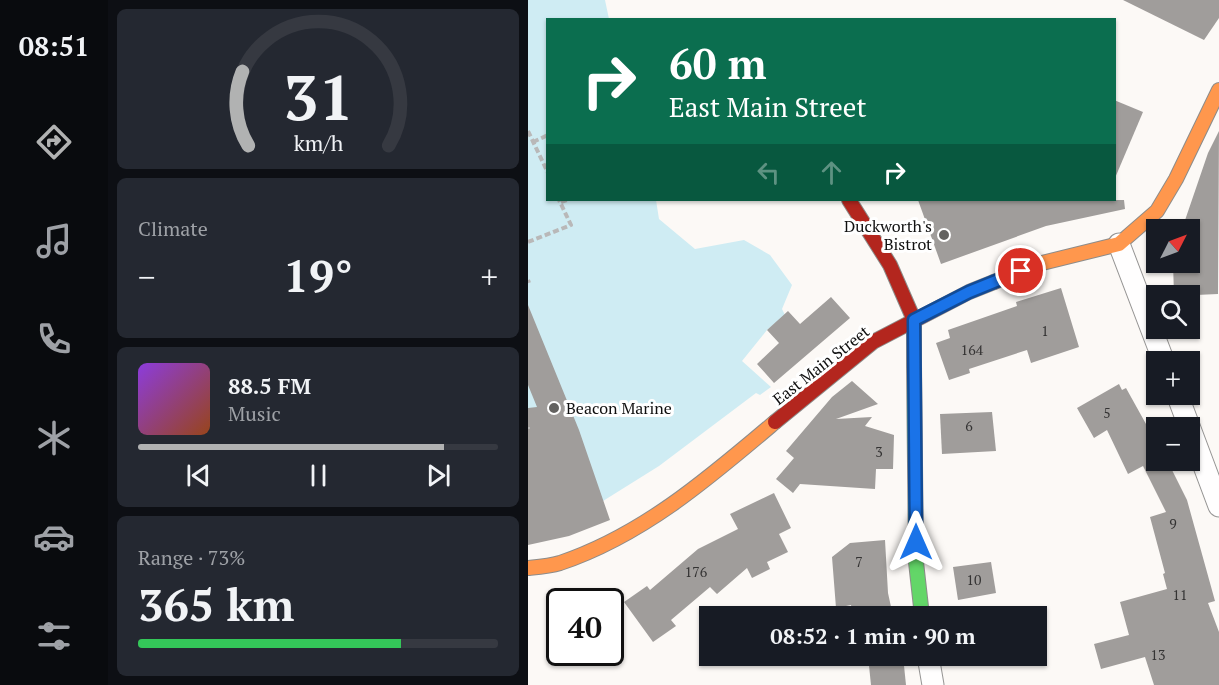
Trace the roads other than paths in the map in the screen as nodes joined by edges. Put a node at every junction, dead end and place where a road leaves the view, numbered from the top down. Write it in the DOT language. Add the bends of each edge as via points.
graph roads {
  1 [pos="1219,90"];
  2 [pos="850,201"];
  3 [pos="1119,244"];
  4 [pos="914,320"];
  5 [pos="1160,351"];
  6 [pos="1181,405"];
  7 [pos="1219,506"];
  8 [pos="528,568"];
  9 [pos="921,606"];
  10 [pos="930,666"];
  11 [pos="933,685"];
  1 -- 3 [label="main road, East Main Street" via="1156,211"];
  2 -- 4 [label="main road" via="890,265"];
  3 -- 4 [label="main road, East Main Street" via="1038,264"];
  3 -- 5 [label="street"];
  4 -- 8 [label="main road, East Main Street" via="873,342 664,511 621,538 558,564"];
  4 -- 9 [label="main road" via="916,562"];
  6 -- 7 [label="street"];
  10 -- 11 [label="street"];
}
